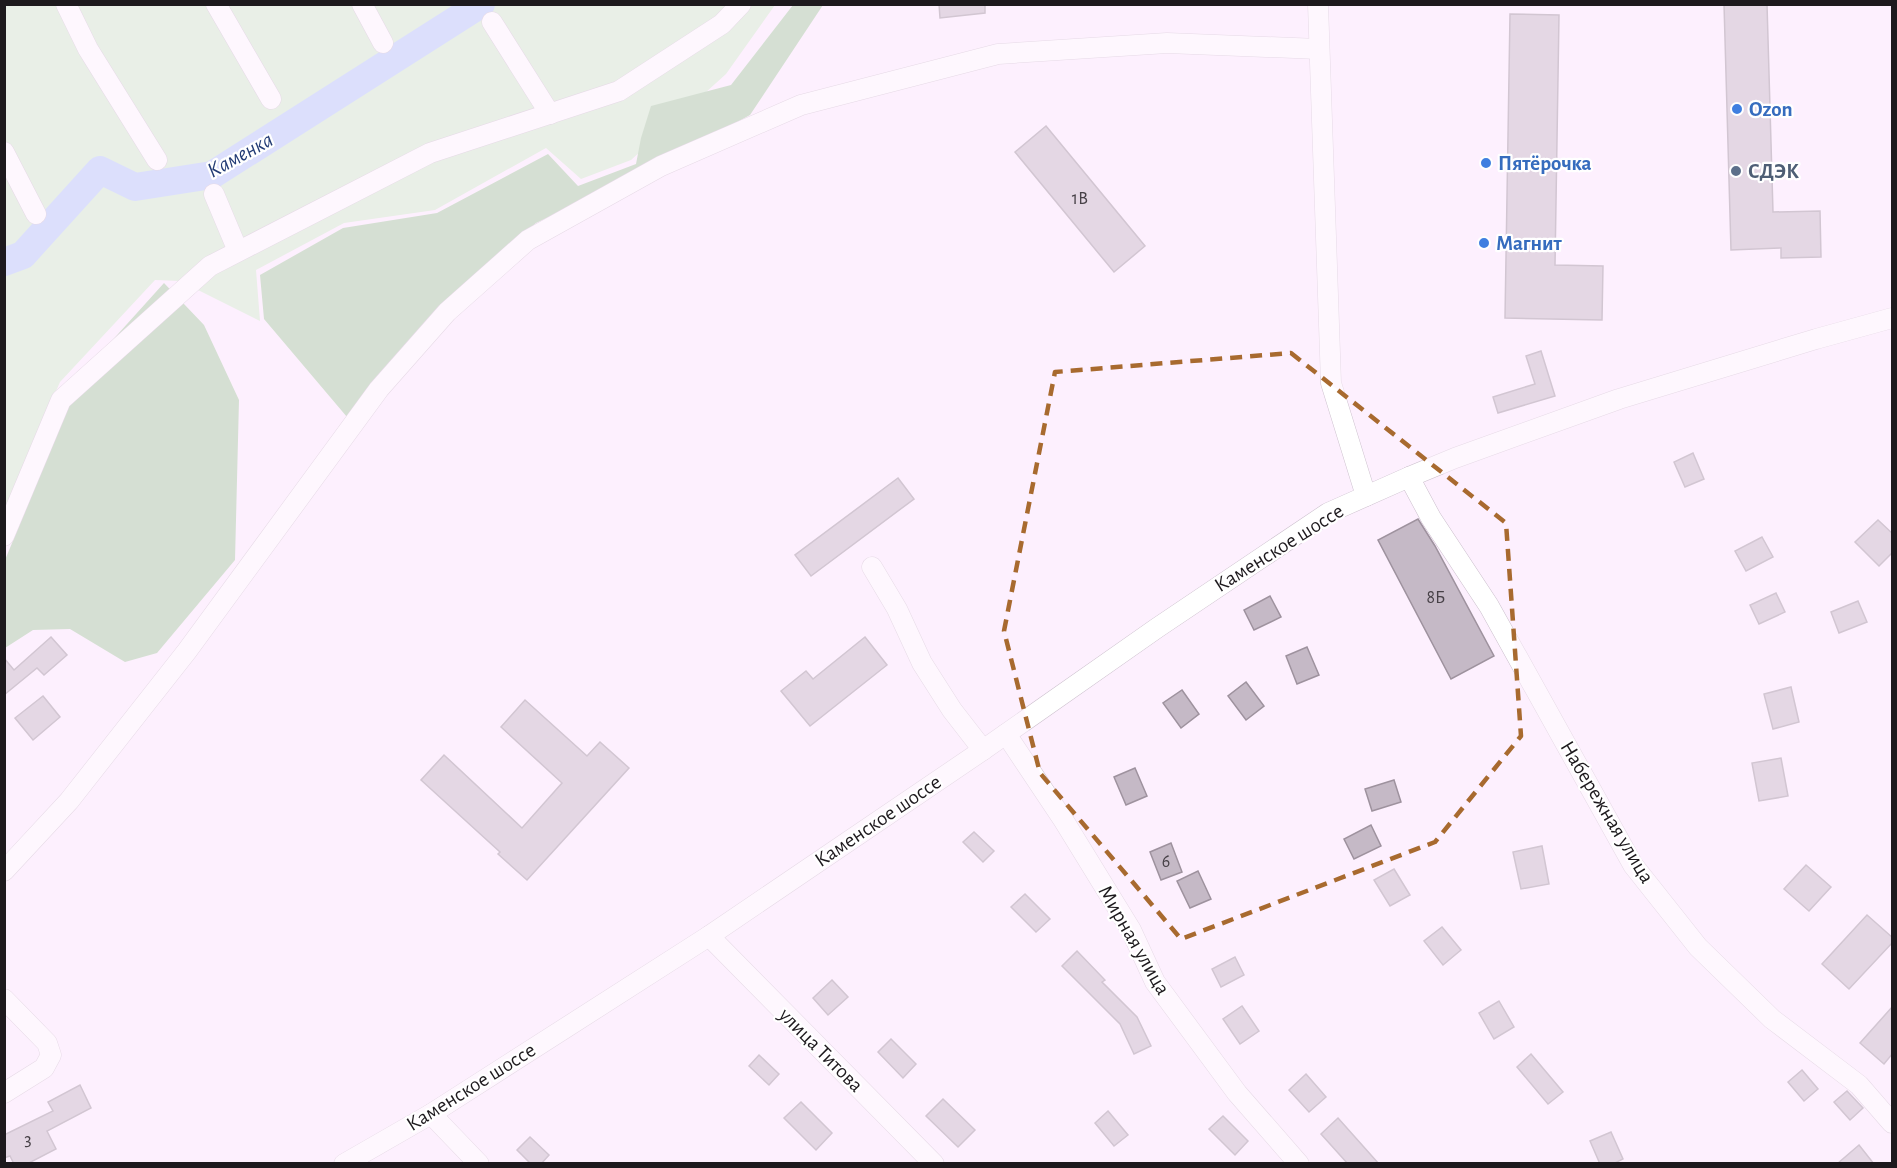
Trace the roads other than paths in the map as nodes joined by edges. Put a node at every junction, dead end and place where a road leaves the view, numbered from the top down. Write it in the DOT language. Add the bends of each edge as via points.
graph roads {
  1 [pos="66,4"];
  2 [pos="216,4"];
  3 [pos="362,4"];
  4 [pos="741,4"];
  5 [pos="1318,4"];
  6 [pos="492,22"];
  7 [pos="383,43"];
  8 [pos="1319,49"];
  9 [pos="271,99"];
  10 [pos="550,114"];
  11 [pos="4,152"];
  12 [pos="157,160"];
  13 [pos="213,194"];
  14 [pos="36,214"];
  15 [pos="238,251"];
  16 [pos="1893,318"];
  17 [pos="1409,477"];
  18 [pos="1366,496"];
  19 [pos="9,510"];
  20 [pos="4,536"];
  21 [pos="872,567"];
  22 [pos="1005,734"];
  23 [pos="983,750"];
  24 [pos="4,871"];
  25 [pos="709,936"];
  26 [pos="4,999"];
  27 [pos="4,1093"];
  28 [pos="431,1114"];
  29 [pos="1893,1123"];
  30 [pos="344,1164"];
  31 [pos="479,1164"];
  32 [pos="934,1164"];
  33 [pos="1299,1164"];
  1 -- 12 [label="street" via="88,49"];
  2 -- 9 [label="street"];
  3 -- 7 [label="street"];
  4 -- 10 [label="street" via="722,24 619,91"];
  5 -- 8 [label="street"];
  6 -- 10 [label="street"];
  8 -- 18 [label="street" via="1331,383"];
  8 -- 24 [label="street" via="1167,43 998,54 801,105 661,166 528,240 447,312 379,389 187,651 69,801"];
  10 -- 15 [label="street" via="430,153"];
  11 -- 14 [label="street"];
  13 -- 15 [label="street"];
  15 -- 19 [label="street" via="210,266 61,400"];
  16 -- 17 [label="street, Каменское шоссе" via="1618,399"];
  17 -- 18 [label="street, Каменское шоссе"];
  17 -- 29 [label="street, Набережная улица" via="1489,606 1634,865 1707,955 1772,1019 1859,1085"];
  18 -- 22 [label="street, Каменское шоссе" via="1328,513"];
  19 -- 20 [label="street"];
  21 -- 23 [label="street" via="922,663"];
  22 -- 23 [label="street, Каменское шоссе"];
  22 -- 33 [label="street, Мирная улица" via="1131,930 1155,982 1238,1093"];
  23 -- 25 [label="street, Каменское шоссе"];
  25 -- 28 [label="street, Каменское шоссе"];
  25 -- 32 [label="street, улица Титова"];
  26 -- 27 [label="street" via="47,1043 51,1055 44,1068"];
  28 -- 30 [label="street, Каменское шоссе"];
  28 -- 31 [label="street"];
}
